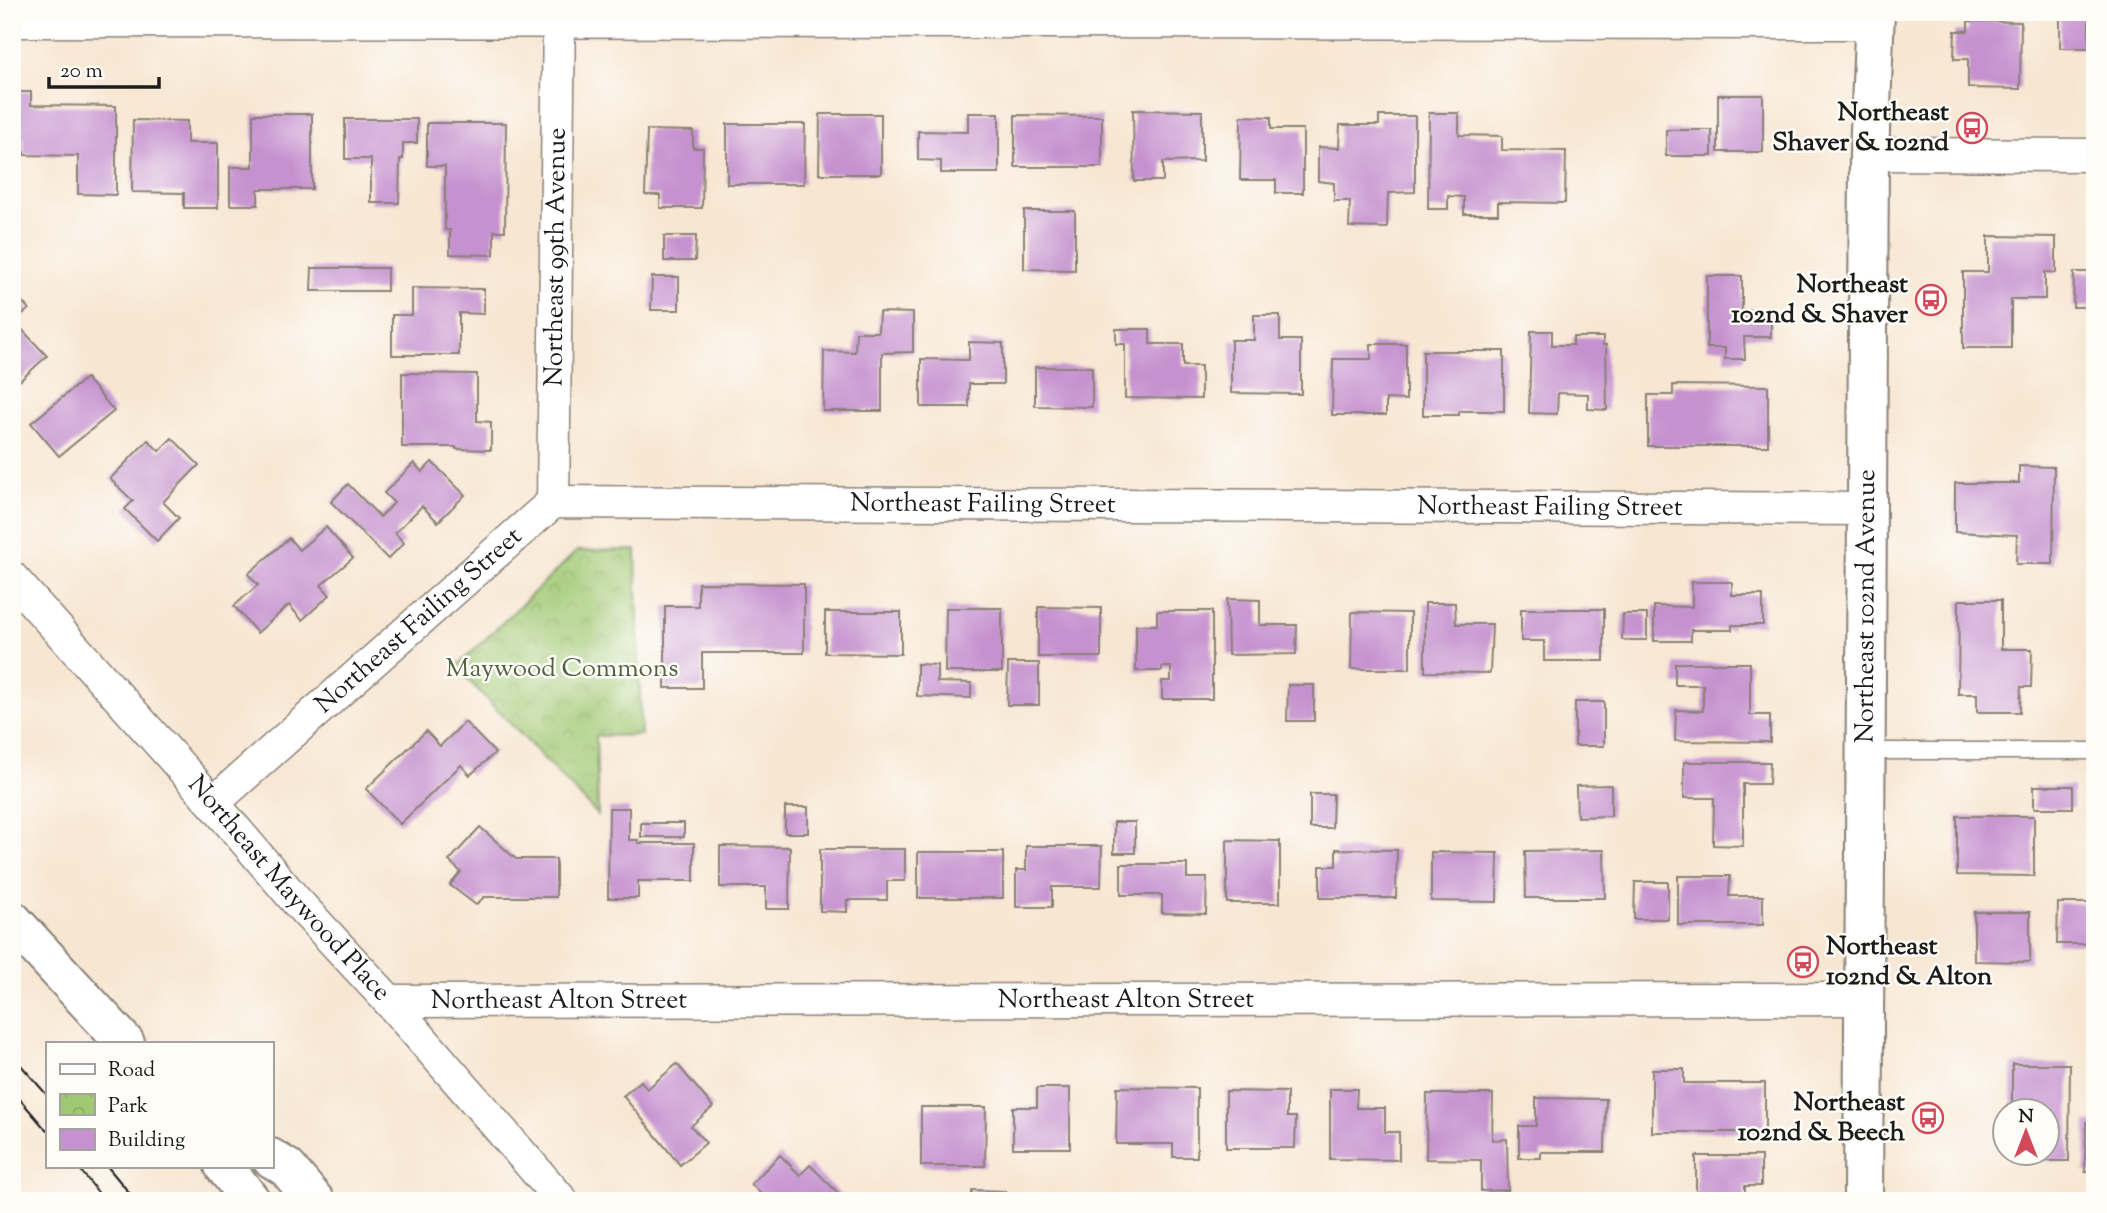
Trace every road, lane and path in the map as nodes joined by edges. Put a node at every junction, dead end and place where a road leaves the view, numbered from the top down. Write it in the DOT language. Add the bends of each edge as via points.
graph roads {
  1 [pos="559,16"];
  2 [pos="1875,17"];
  3 [pos="12,21"];
  4 [pos="1870,154"];
  5 [pos="2095,155"];
  6 [pos="553,502"];
  7 [pos="1867,509"];
  8 [pos="12,578"];
  9 [pos="1865,751"];
  10 [pos="2095,751"];
  11 [pos="213,803"];
  12 [pos="12,920"];
  13 [pos="1864,999"];
  14 [pos="389,1001"];
  15 [pos="124,1042"];
  16 [pos="273,1159"];
  17 [pos="226,1168"];
  18 [pos="251,1201"];
  19 [pos="315,1201"];
  20 [pos="562,1201"];
  21 [pos="1863,1201"];
  1 -- 2 [label="street"];
  1 -- 3 [label="street"];
  1 -- 6 [label="street, Northeast 99th Avenue"];
  2 -- 4 [label="main road, Northeast 102nd Avenue"];
  4 -- 5 [label="street"];
  4 -- 7 [label="main road, Northeast 102nd Avenue"];
  6 -- 7 [label="street, Northeast Failing Street"];
  6 -- 11 [label="street, Northeast Failing Street"];
  7 -- 9 [label="main road, Northeast 102nd Avenue"];
  8 -- 11 [label="street, Northeast Maywood Place"];
  9 -- 10 [label="lane"];
  9 -- 13 [label="main road, Northeast 102nd Avenue"];
  11 -- 14 [label="street, Northeast Maywood Place"];
  12 -- 15 [label="main road"];
  13 -- 14 [label="street, Northeast Alton Street"];
  13 -- 21 [label="main road, Northeast 102nd Avenue"];
  14 -- 20 [label="street, Northeast Maywood Place"];
  16 -- 19 [label="main road" via="287,1168"];
  17 -- 18 [label="main road"];
}
